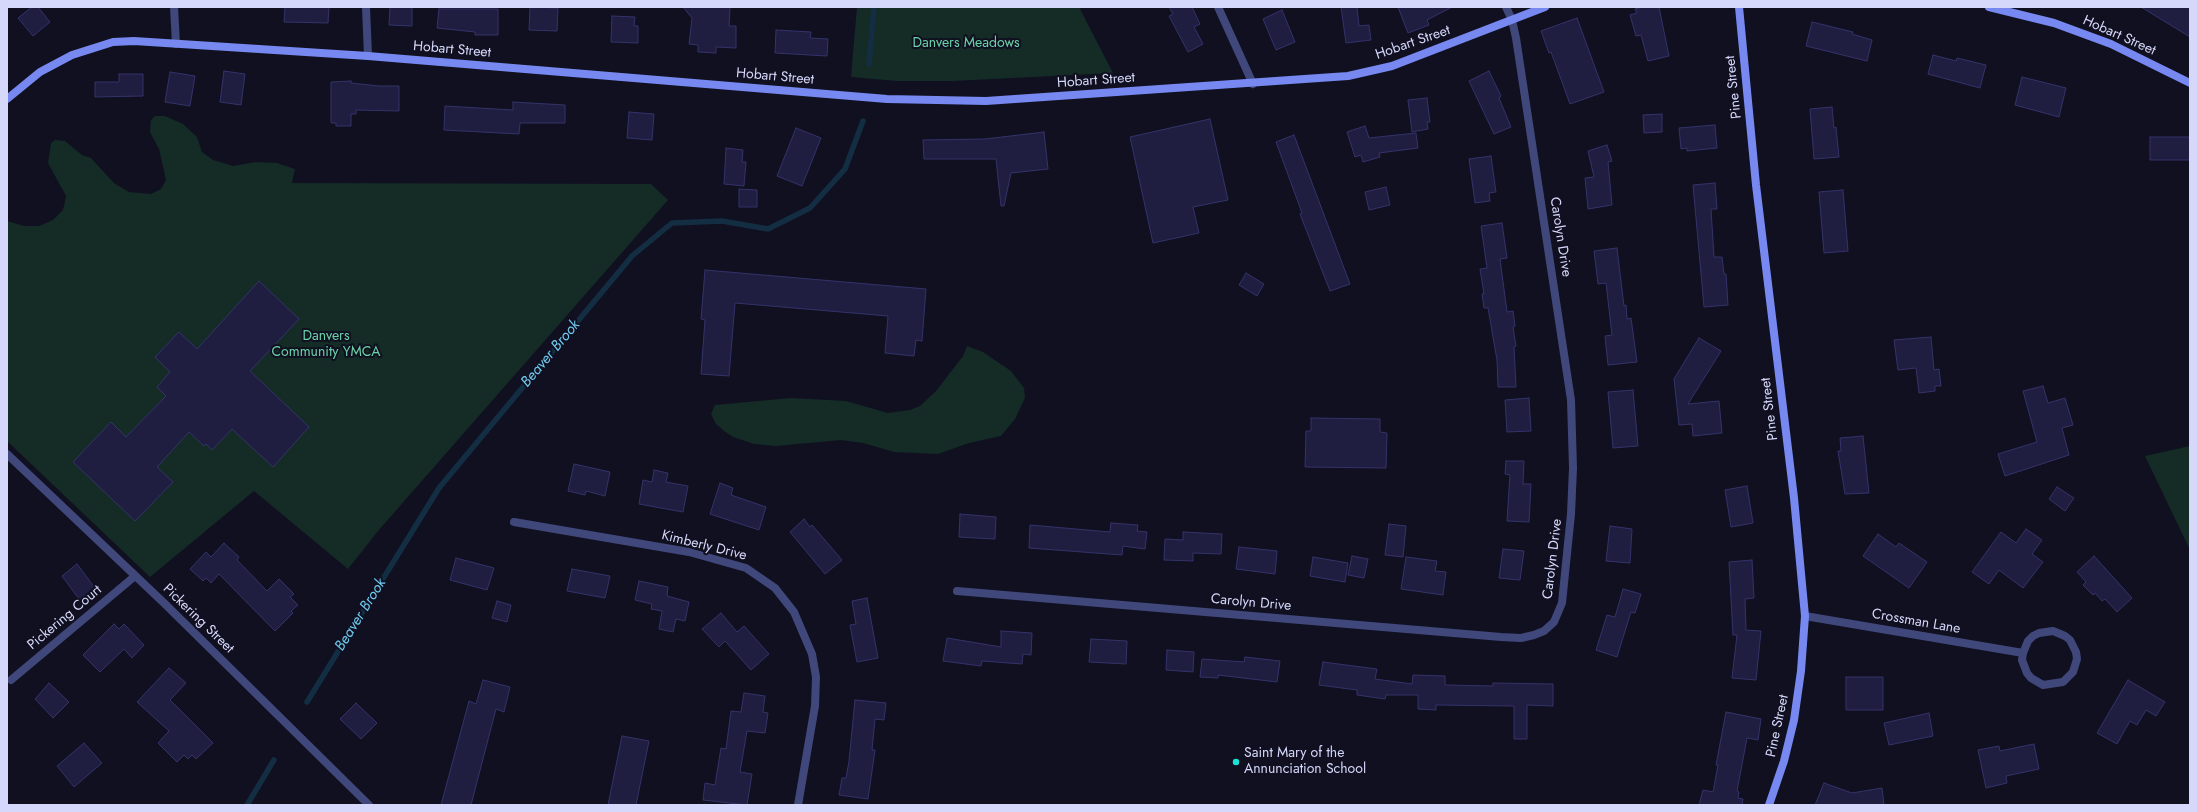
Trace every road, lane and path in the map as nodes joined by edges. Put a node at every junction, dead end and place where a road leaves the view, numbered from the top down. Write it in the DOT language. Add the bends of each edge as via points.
graph roads {
  1 [pos="174,7"];
  2 [pos="366,7"];
  3 [pos="1218,7"];
  4 [pos="1506,7"];
  5 [pos="1544,7"];
  6 [pos="1739,7"];
  7 [pos="1989,7"];
  8 [pos="1512,20"];
  9 [pos="176,44"];
  10 [pos="368,56"];
  11 [pos="1253,84"];
  12 [pos="2190,84"];
  13 [pos="7,99"];
  14 [pos="7,454"];
  15 [pos="514,522"];
  16 [pos="135,576"];
  17 [pos="957,590"];
  18 [pos="1805,616"];
  19 [pos="2023,653"];
  20 [pos="11,680"];
  21 [pos="369,805"];
  22 [pos="798,805"];
  23 [pos="1769,805"];
  1 -- 9 [label="street"];
  2 -- 10 [label="street"];
  3 -- 11 [label="street"];
  4 -- 8 [label="street, Carolyn Drive"];
  5 -- 8 [label="main road, Hobart Street"];
  6 -- 18 [label="main road, Pine Street" via="1756,185 1795,505"];
  7 -- 12 [label="main road, Hobart Street" via="2054,23 2111,44"];
  8 -- 11 [label="main road, Hobart Street" via="1439,49 1371,71 1323,79"];
  8 -- 17 [label="street, Carolyn Drive" via="1571,400 1571,514 1562,603 1554,622 1544,631 1534,635 1522,638 1501,637"];
  9 -- 10 [label="main road, Hobart Street"];
  9 -- 13 [label="main road, Hobart Street" via="134,41 96,46 40,72"];
  10 -- 11 [label="main road, Hobart Street" via="916,101 986,101"];
  14 -- 16 [label="street, Pickering Street"];
  15 -- 22 [label="street, Kimberly Drive" via="689,552 746,568 775,588 794,612 812,654 816,677 815,706"];
  16 -- 20 [label="street, Pickering Court"];
  16 -- 21 [label="street, Pickering Street"];
  18 -- 19 [label="street, Crossman Lane"];
  18 -- 23 [label="main road, Pine Street" via="1794,720"];
  19 -- 19 [label="street" via="2033,636 2053,631 2070,640 2077,659 2073,672 2063,682 2043,685 2027,673 2022,660"];
}
